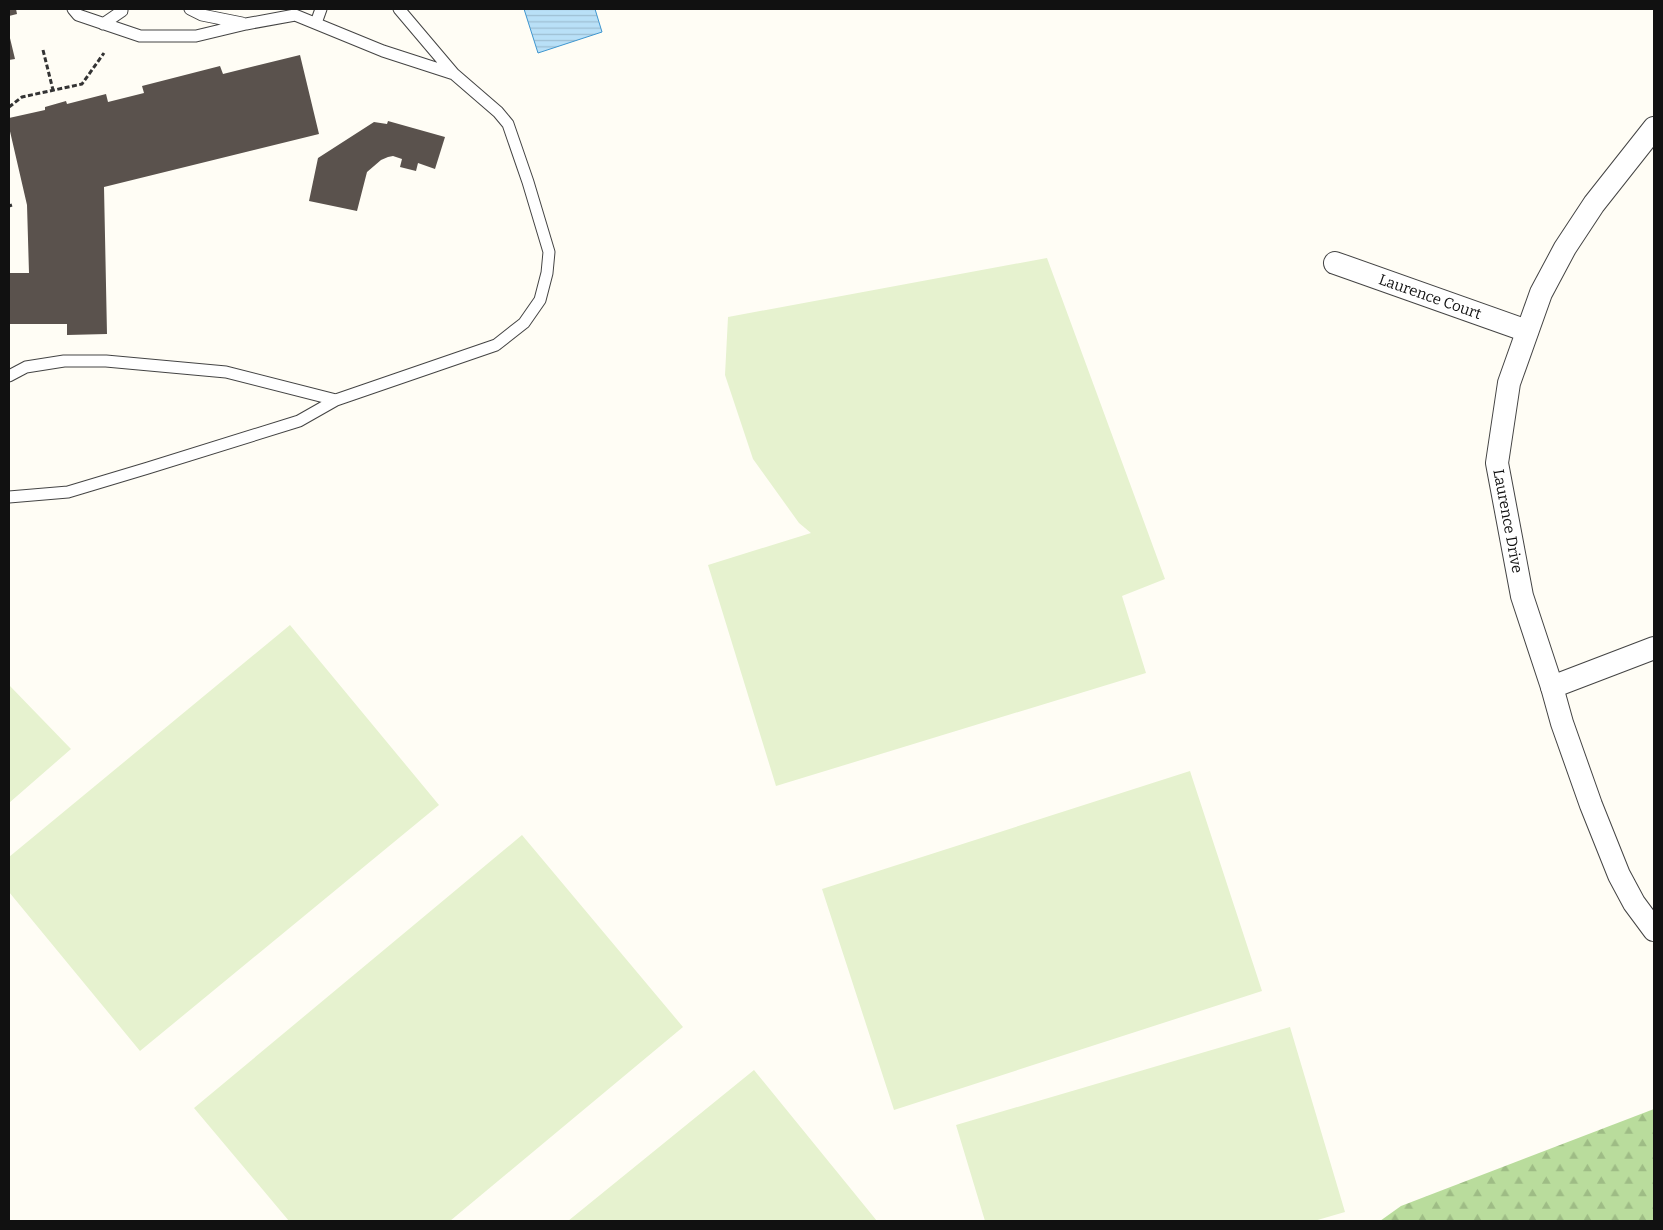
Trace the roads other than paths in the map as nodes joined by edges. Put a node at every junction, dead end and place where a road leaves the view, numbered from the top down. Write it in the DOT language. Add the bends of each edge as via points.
graph roads {
  1 [pos="73,9"];
  2 [pos="122,9"];
  3 [pos="190,9"];
  4 [pos="321,9"];
  5 [pos="400,9"];
  6 [pos="316,23"];
  7 [pos="103,24"];
  8 [pos="246,24"];
  9 [pos="454,74"];
  10 [pos="1654,128"];
  11 [pos="1335,263"];
  12 [pos="1527,331"];
  13 [pos="9,376"];
  14 [pos="336,400"];
  15 [pos="9,497"];
  16 [pos="1654,648"];
  17 [pos="1552,687"];
  18 [pos="1654,930"];
  1 -- 7 [label="lane" via="78,15"];
  2 -- 7 [label="lane"];
  3 -- 8 [label="lane" via="202,15"];
  4 -- 6 [label="lane"];
  5 -- 9 [label="lane"];
  6 -- 8 [label="lane" via="295,15"];
  6 -- 9 [label="lane" via="383,51"];
  7 -- 8 [label="lane" via="140,36 196,36"];
  9 -- 14 [label="lane" via="508,124 549,252 540,300 524,323 496,345"];
  10 -- 12 [label="street, Laurence Drive" via="1594,204 1565,248 1541,293"];
  11 -- 12 [label="street, Laurence Court"];
  12 -- 17 [label="street, Laurence Drive" via="1509,383 1497,463 1522,596"];
  13 -- 14 [label="lane" via="26,367 64,361 106,361 226,372"];
  14 -- 15 [label="lane" via="299,421 122,476 68,492"];
  16 -- 17 [label="street"];
  17 -- 18 [label="street, Laurence Drive" via="1591,806 1619,875"];
}
